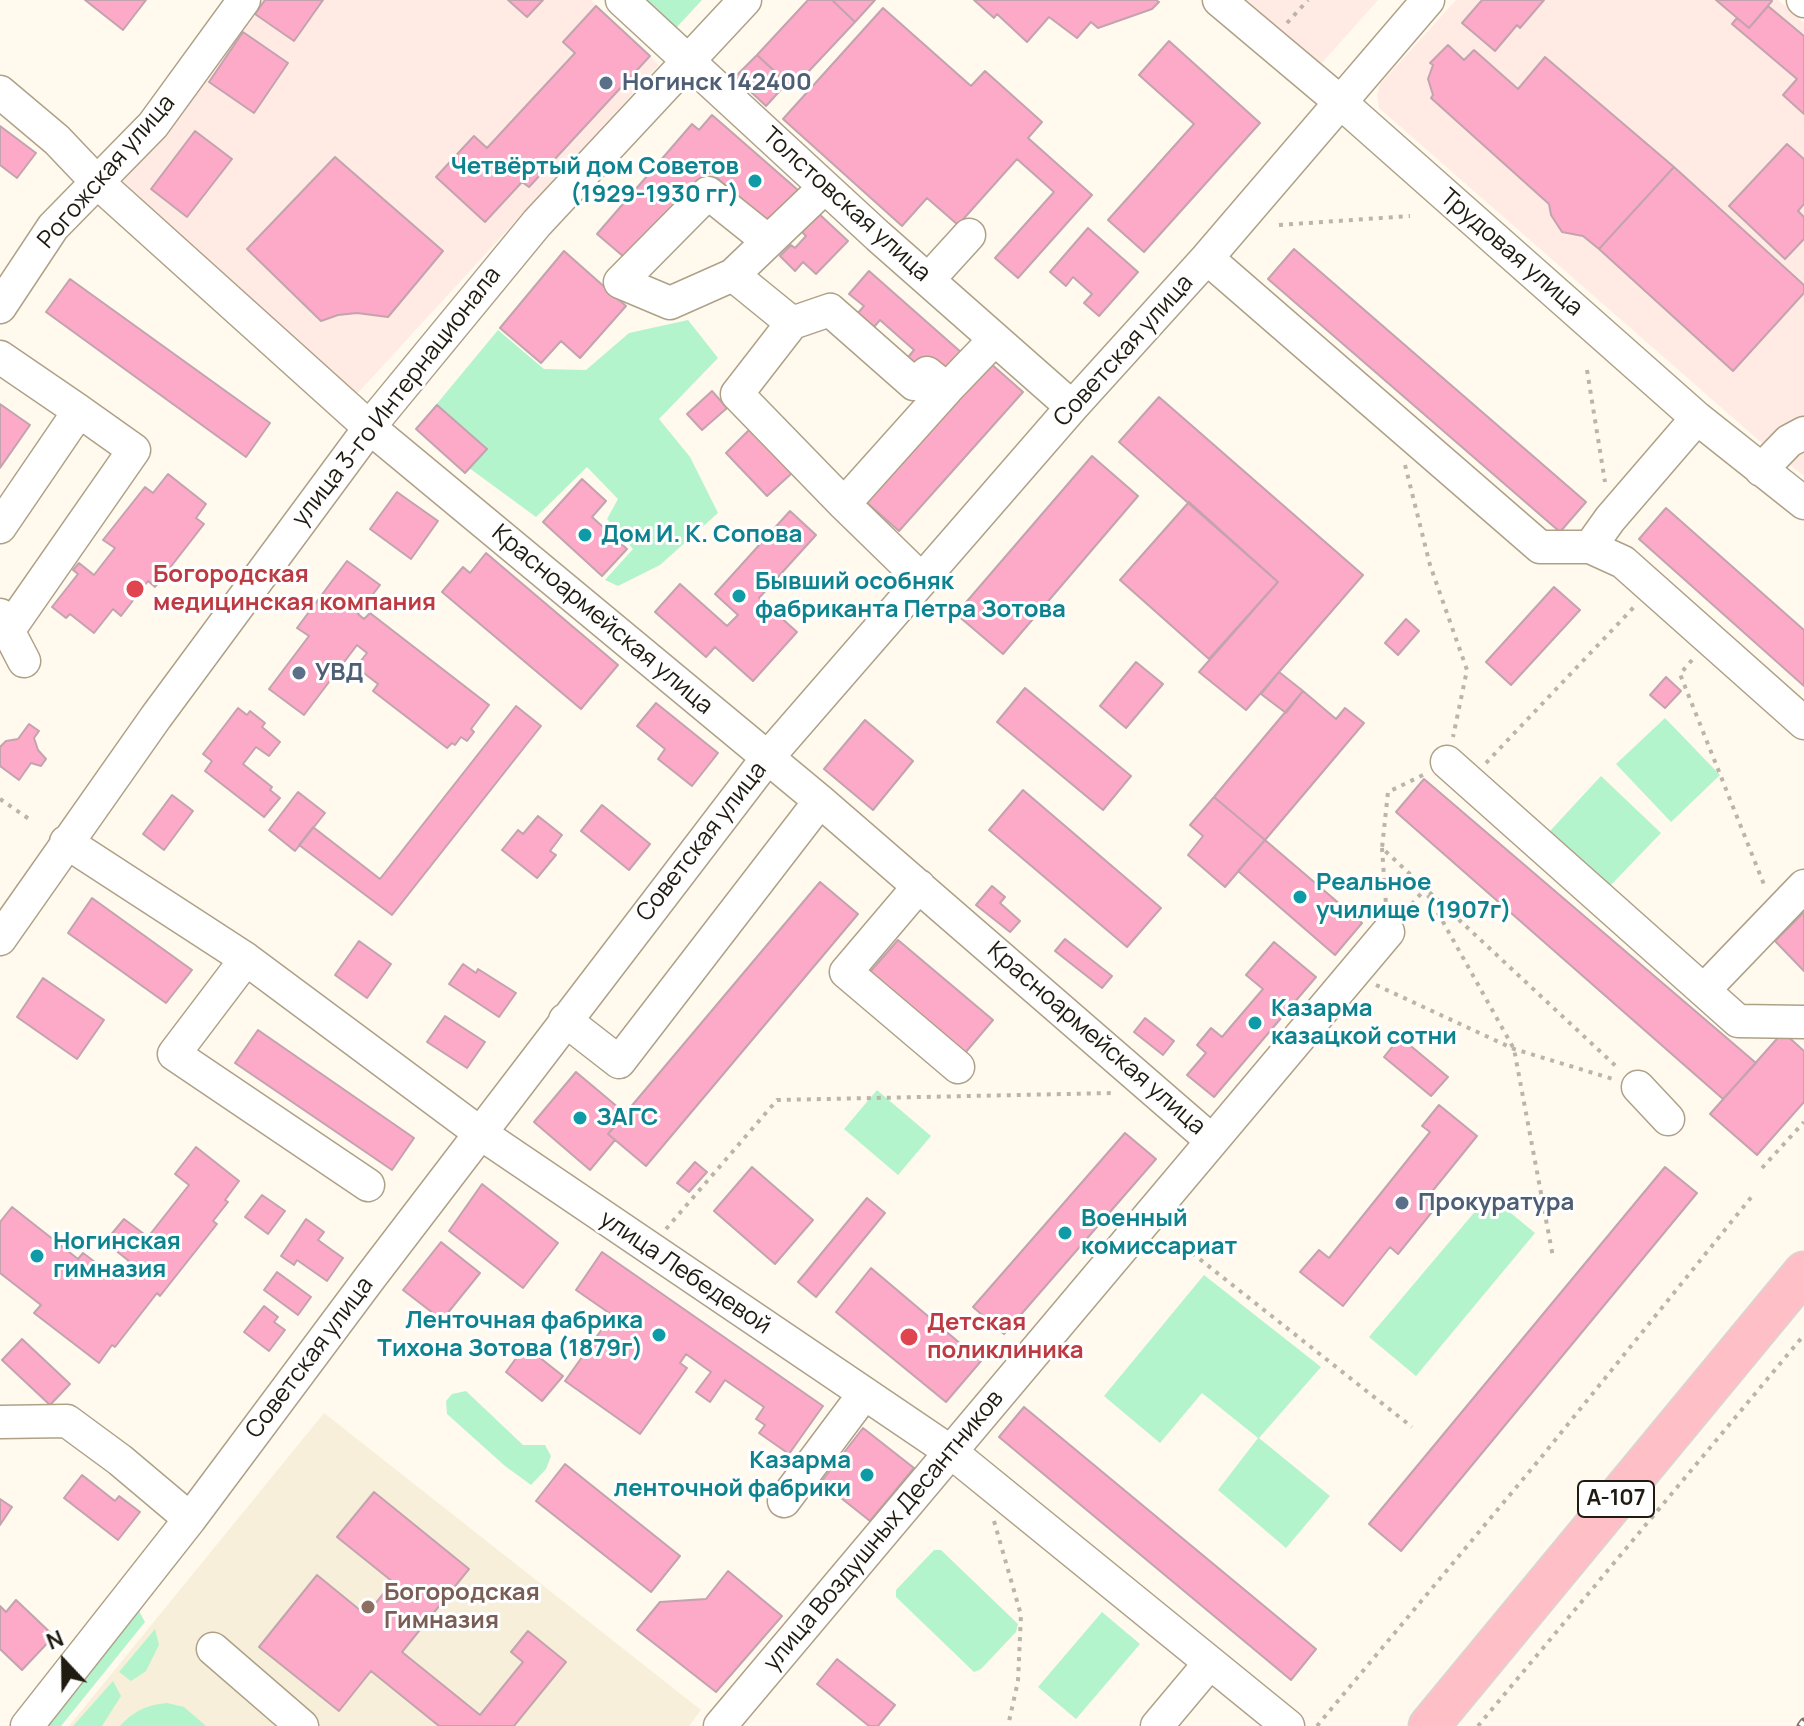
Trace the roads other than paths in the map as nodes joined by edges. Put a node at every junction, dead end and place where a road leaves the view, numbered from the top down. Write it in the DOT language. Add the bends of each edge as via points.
graph roads {
  1 [pos="244,0"];
  2 [pos="622,0"];
  3 [pos="745,0"];
  4 [pos="1219,0"];
  5 [pos="1428,0"];
  6 [pos="688,61"];
  7 [pos="0,92"];
  8 [pos="1339,101"];
  9 [pos="96,181"];
  10 [pos="825,187"];
  11 [pos="969,235"];
  12 [pos="768,241"];
  13 [pos="1207,258"];
  14 [pos="733,275"];
  15 [pos="928,280"];
  16 [pos="0,307"];
  17 [pos="792,323"];
  18 [pos="995,339"];
  19 [pos="0,357"];
  20 [pos="947,389"];
  21 [pos="1072,407"];
  22 [pos="79,411"];
  23 [pos="1697,418"];
  24 [pos="369,427"];
  25 [pos="1799,432"];
  26 [pos="1761,470"];
  27 [pos="1804,503"];
  28 [pos="844,504"];
  29 [pos="0,527"];
  30 [pos="1590,547"];
  31 [pos="922,580"];
  32 [pos="4,623"];
  33 [pos="24,661"];
  34 [pos="1804,723"];
  35 [pos="768,757"];
  36 [pos="1458,772"];
  37 [pos="820,801"];
  38 [pos="66,842"];
  39 [pos="919,886"];
  40 [pos="1804,886"];
  41 [pos="1388,932"];
  42 [pos="0,939"];
  43 [pos="246,959"];
  44 [pos="1704,990"];
  45 [pos="565,1020"];
  46 [pos="1804,1022"];
  47 [pos="958,1067"];
  48 [pos="1638,1087"];
  49 [pos="1668,1119"];
  50 [pos="480,1133"];
  51 [pos="1211,1140"];
  52 [pos="368,1185"];
  53 [pos="1804,1272"];
  54 [pos="864,1394"];
  55 [pos="0,1422"];
  56 [pos="951,1452"];
  57 [pos="784,1501"];
  58 [pos="190,1519"];
  59 [pos="213,1649"];
  60 [pos="1209,1664"];
  61 [pos="27,1726"];
  62 [pos="302,1726"];
  63 [pos="720,1726"];
  64 [pos="1157,1726"];
  65 [pos="1288,1726"];
  66 [pos="1429,1726"];
  1 -- 9 [label="street, Рогожская улица" via="153,125"];
  2 -- 6 [label="street, Толстовская улица"];
  3 -- 6 [label="street, улица 3-го Интернационала"];
  4 -- 8 [label="street, Трудовая улица"];
  5 -- 8 [label="street, Советская улица"];
  6 -- 10 [label="street, Толстовская улица"];
  6 -- 24 [label="street, улица 3-го Интернационала" via="537,223"];
  7 -- 9 [label="street, Красноармейская улица"];
  8 -- 13 [label="street, Советская улица"];
  8 -- 23 [label="street, Трудовая улица"];
  9 -- 16 [label="street, Рогожская улица" via="53,227"];
  9 -- 24 [label="street, Красноармейская улица"];
  10 -- 12 [label="street"];
  10 -- 15 [label="street, Толстовская улица"];
  11 -- 15 [label="street"];
  12 -- 14 [label="street"];
  12 -- 14 [label="street" via="708,193 620,282 670,303"];
  13 -- 21 [label="street, Советская улица"];
  13 -- 30 [label="street" via="1540,547"];
  14 -- 17 [label="street"];
  15 -- 18 [label="street, Толстовская улица"];
  17 -- 20 [label="street" via="830,310 914,384 927,373"];
  17 -- 28 [label="street" via="737,394"];
  18 -- 20 [label="street"];
  18 -- 21 [label="street, Толстовская улица"];
  19 -- 22 [label="street"];
  20 -- 28 [label="street"];
  21 -- 31 [label="street, Советская улица"];
  22 -- 29 [label="street"];
  22 -- 32 [label="street" via="134,450"];
  23 -- 26 [label="street, Трудовая улица"];
  23 -- 30 [label="street"];
  24 -- 35 [label="street, Красноармейская улица"];
  24 -- 38 [label="street, улица 3-го Интернационала"];
  25 -- 26 [label="street"];
  26 -- 27 [label="street, Трудовая улица"];
  28 -- 31 [label="street"];
  30 -- 34 [label="street" via="1623,562"];
  31 -- 35 [label="street, Советская улица"];
  32 -- 33 [label="street"];
  35 -- 37 [label="street, Красноармейская улица"];
  35 -- 45 [label="street, Советская улица"];
  36 -- 44 [label="street"];
  37 -- 39 [label="street, Красноармейская улица"];
  37 -- 45 [label="street" via="619,1062"];
  38 -- 42 [label="street, улица 3-го Интернационала"];
  38 -- 43 [label="street, улица Лебедевой"];
  39 -- 47 [label="street" via="846,972"];
  39 -- 51 [label="street, Красноармейская улица"];
  40 -- 44 [label="street"];
  41 -- 51 [label="street, улица Воздушных Десантников"];
  43 -- 50 [label="street, улица Лебедевой"];
  43 -- 52 [label="street" via="174,1054"];
  44 -- 46 [label="street" via="1738,1021"];
  45 -- 50 [label="street, Советская улица"];
  48 -- 49 [label="street"];
  50 -- 54 [label="street, улица Лебедевой"];
  50 -- 58 [label="street, Советская улица"];
  51 -- 56 [label="street, улица Воздушных Десантников"];
  53 -- 66 [label="main road, А-107"];
  54 -- 56 [label="street, улица Лебедевой"];
  54 -- 57 [label="street"];
  55 -- 58 [label="street" via="67,1421"];
  56 -- 60 [label="street, улица Лебедевой"];
  56 -- 63 [label="street, улица Воздушных Десантников"];
  58 -- 61 [label="street, Советская улица"];
  59 -- 62 [label="street"];
  60 -- 64 [label="street"];
  60 -- 65 [label="street, улица Лебедевой"];
}
